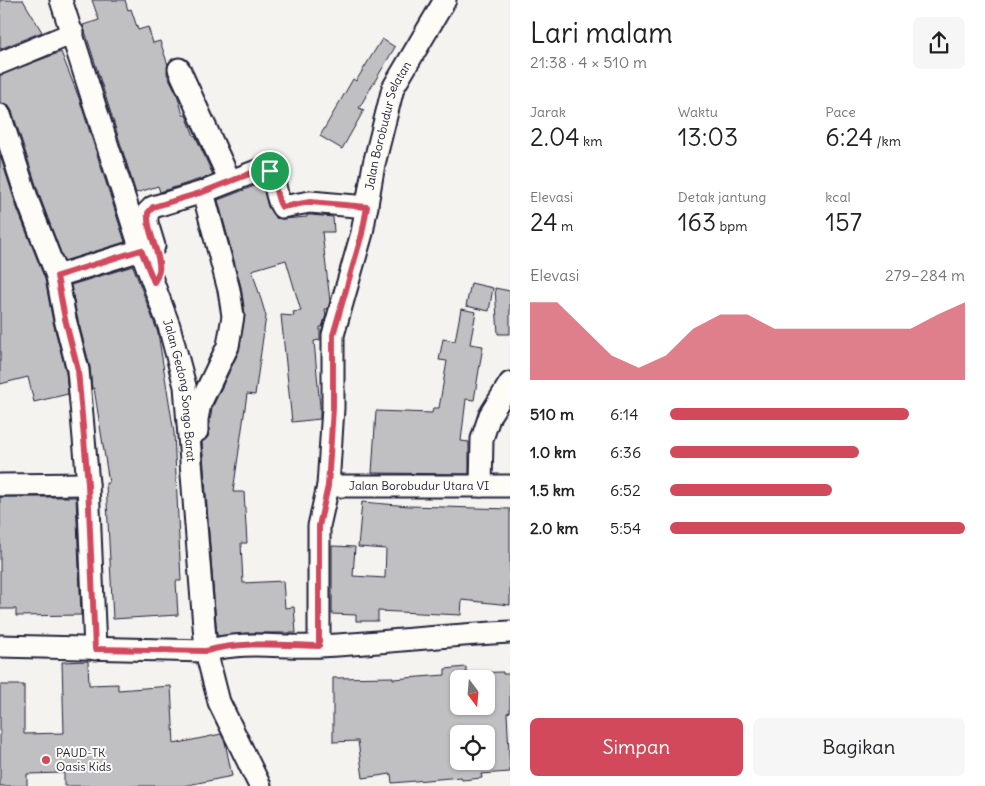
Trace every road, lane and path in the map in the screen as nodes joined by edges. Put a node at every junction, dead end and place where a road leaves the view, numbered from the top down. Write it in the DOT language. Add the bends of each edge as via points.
graph roads {
  1 [pos="61,0"];
  2 [pos="445,0"];
  3 [pos="73,33"];
  4 [pos="0,63"];
  5 [pos="179,69"];
  6 [pos="0,115"];
  7 [pos="230,181"];
  8 [pos="203,192"];
  9 [pos="367,207"];
  10 [pos="141,250"];
  11 [pos="57,276"];
  12 [pos="154,282"];
  13 [pos="510,383"];
  14 [pos="88,484"];
  15 [pos="0,485"];
  16 [pos="328,486"];
  17 [pos="481,486"];
  18 [pos="510,486"];
  19 [pos="196,535"];
  20 [pos="510,632"];
  21 [pos="0,646"];
  22 [pos="319,646"];
  23 [pos="95,649"];
  24 [pos="206,651"];
  25 [pos="260,786"];
  1 -- 3 [label="street, Jalan Gedong Songo Barat"];
  2 -- 9 [label="street, Jalan Borobudur Selatan" via="394,88 374,164"];
  3 -- 4 [label="street"];
  3 -- 10 [label="street, Jalan Gedong Songo Barat"];
  5 -- 7 [label="street"];
  6 -- 11 [label="street"];
  7 -- 8 [label="street"];
  7 -- 9 [label="street" via="268,167 282,207 319,202"];
  8 -- 12 [label="street" via="153,207 148,213 147,223 159,264"];
  8 -- 19 [label="street" via="230,290 233,316 228,346 200,404 197,419 202,517"];
  9 -- 16 [label="street, Jalan Borobudur Selatan" via="333,335"];
  10 -- 11 [label="street"];
  10 -- 12 [label="street, Jalan Gedong Songo Barat"];
  11 -- 14 [label="street" via="78,370"];
  12 -- 19 [label="street, Jalan Gedong Songo Barat" via="185,386"];
  13 -- 17 [label="street" via="490,415 482,439"];
  14 -- 15 [label="street"];
  14 -- 23 [label="street"];
  16 -- 17 [label="street, Jalan Borobudur Utara VI"];
  16 -- 22 [label="street, Jalan Borobudur Selatan" via="319,526"];
  17 -- 18 [label="street, Jalan Borobudur Utara VI"];
  19 -- 24 [label="street, Jalan Gedong Songo Barat"];
  20 -- 22 [label="street"];
  21 -- 23 [label="street"];
  22 -- 24 [label="street" via="251,644"];
  23 -- 24 [label="street"];
  24 -- 25 [label="street, Jalan Gedong Songo Barat" via="219,702"];
}
